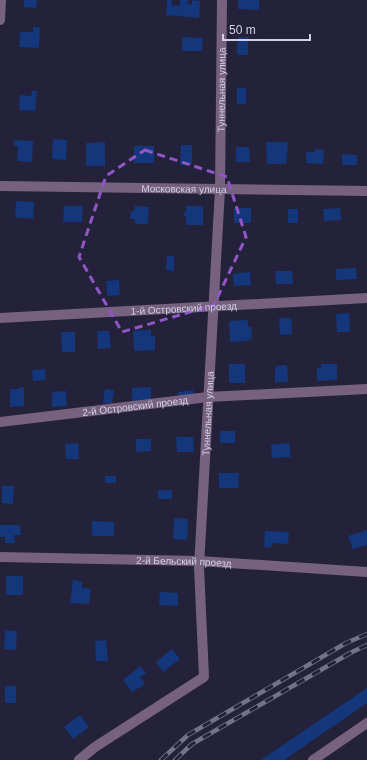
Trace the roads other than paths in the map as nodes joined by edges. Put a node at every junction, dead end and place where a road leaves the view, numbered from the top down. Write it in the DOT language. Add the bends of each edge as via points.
graph roads {
  1 [pos="1,0"];
  2 [pos="222,0"];
  3 [pos="0,20"];
  4 [pos="0,186"];
  5 [pos="220,189"];
  6 [pos="367,191"];
  7 [pos="367,298"];
  8 [pos="213,306"];
  9 [pos="0,318"];
  10 [pos="367,389"];
  11 [pos="208,397"];
  12 [pos="0,422"];
  13 [pos="0,558"];
  14 [pos="199,561"];
  15 [pos="367,572"];
  16 [pos="367,723"];
  17 [pos="79,760"];
  18 [pos="313,760"];
  1 -- 3 [label="street"];
  2 -- 5 [label="street, Туннельная улица"];
  4 -- 5 [label="street, Московская улица"];
  5 -- 6 [label="street, Московская улица"];
  5 -- 8 [label="street, Туннельная улица"];
  7 -- 8 [label="street, 1-й Островский проезд"];
  8 -- 9 [label="street, 1-й Островский проезд"];
  8 -- 11 [label="street, Туннельная улица"];
  10 -- 11 [label="street, 2-й Островский проезд"];
  11 -- 12 [label="street, 2-й Островский проезд"];
  11 -- 14 [label="street, Туннельная улица"];
  13 -- 14 [label="street, 2-й Бельский проезд"];
  14 -- 15 [label="street, 2-й Бельский проезд"];
  14 -- 17 [label="street, Туннельная улица" via="204,677"];
  16 -- 18 [label="street"];
}
